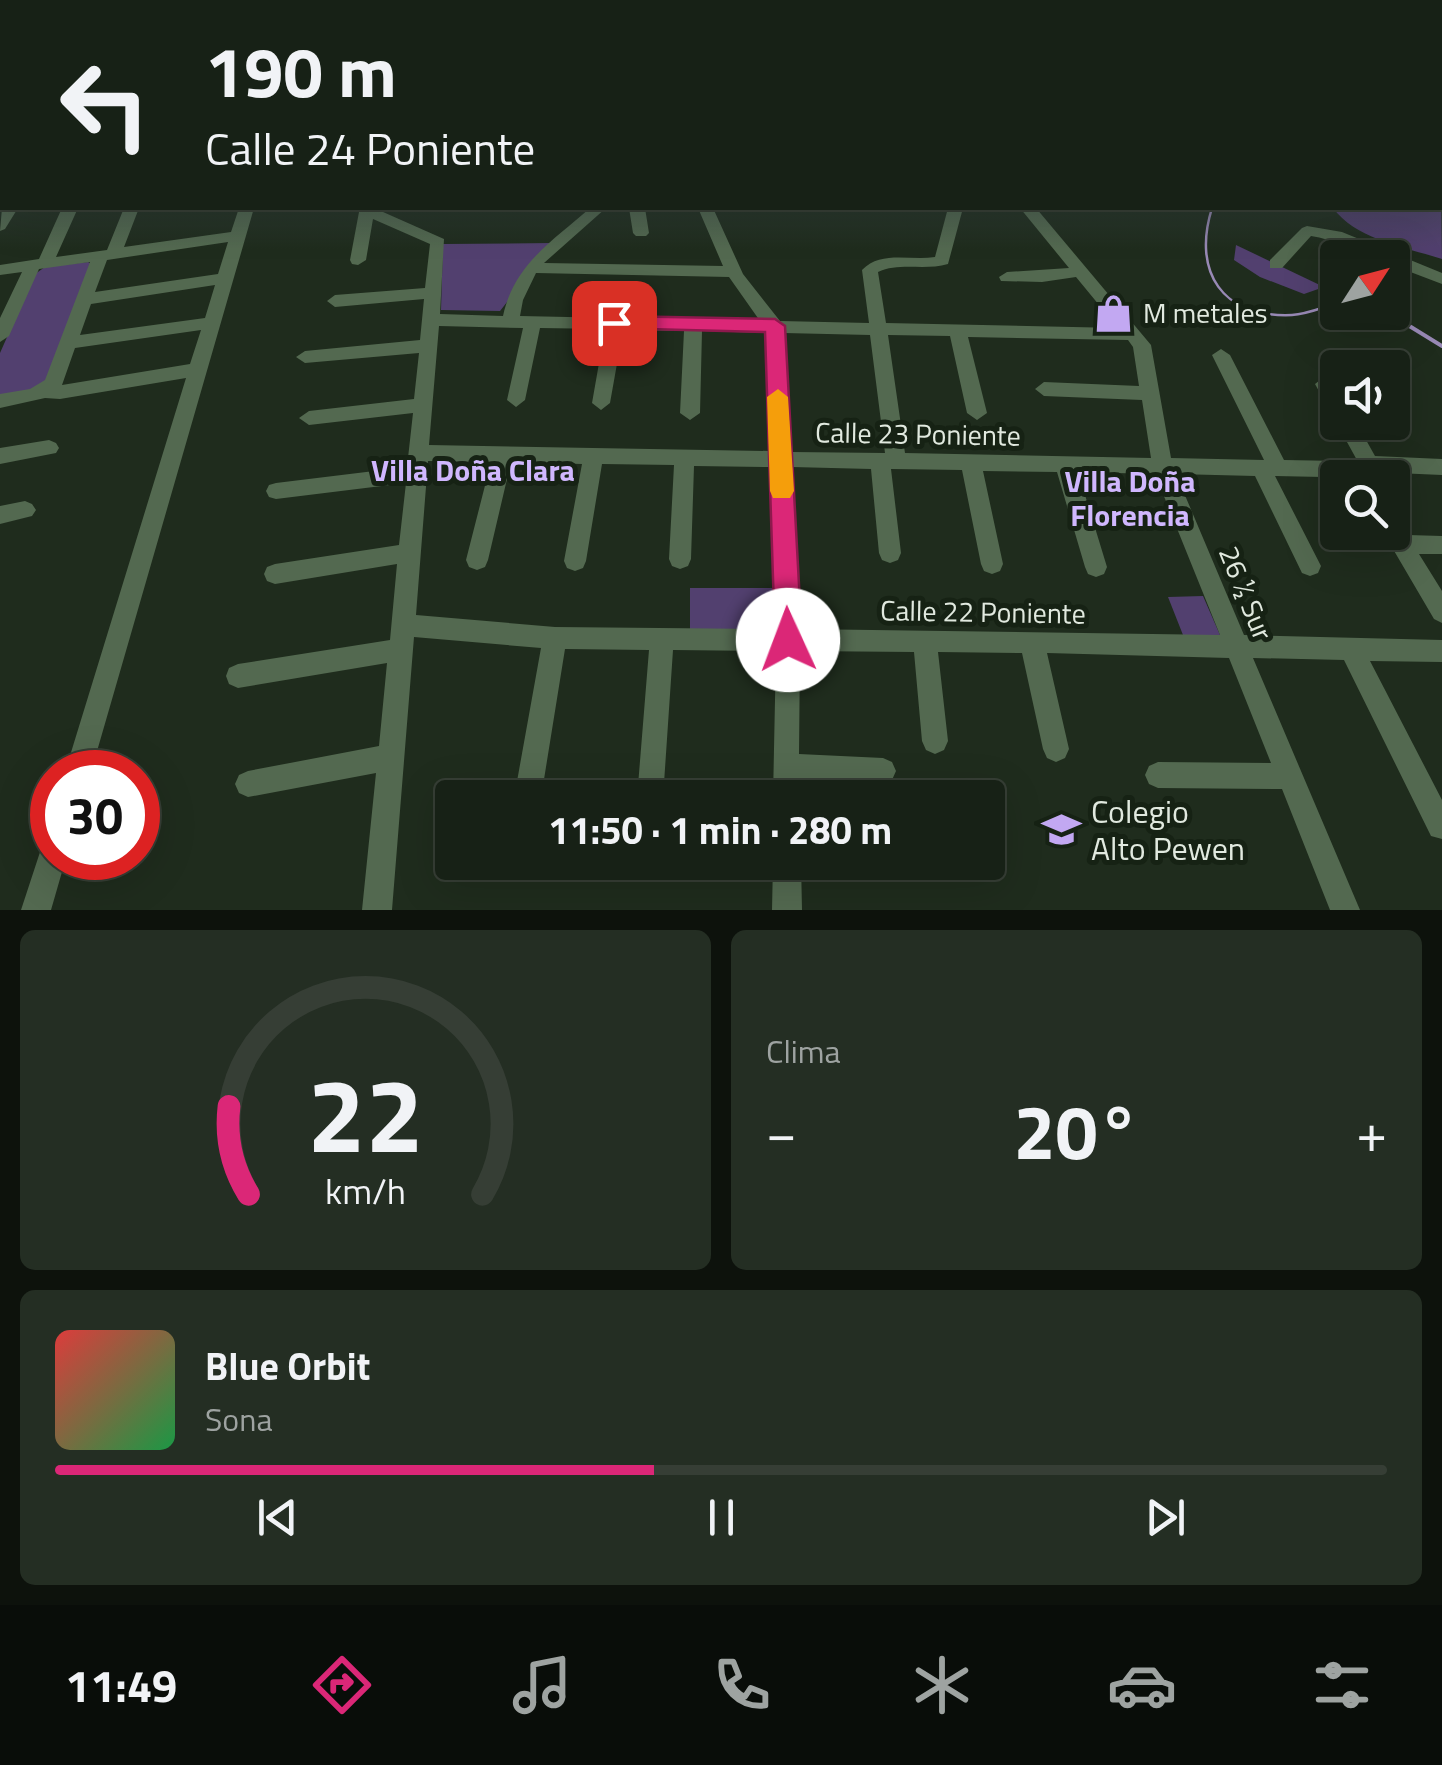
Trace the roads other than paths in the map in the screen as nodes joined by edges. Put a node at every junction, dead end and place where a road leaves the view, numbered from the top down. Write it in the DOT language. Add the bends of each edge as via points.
graph roads {
  1 [pos="69,210"];
  2 [pos="130,210"];
  3 [pos="245,210"];
  4 [pos="364,210"];
  5 [pos="368,210"];
  6 [pos="595,210"];
  7 [pos="637,210"];
  8 [pos="707,210"];
  9 [pos="956,210"];
  10 [pos="1030,210"];
  11 [pos="642,233"];
  12 [pos="236,236"];
  13 [pos="1350,240"];
  14 [pos="106,256"];
  15 [pos="358,260"];
  16 [pos="1276,264"];
  17 [pos="39,265"];
  18 [pos="1410,266"];
  19 [pos="531,268"];
  20 [pos="0,270"];
  21 [pos="1080,271"];
  22 [pos="736,272"];
  23 [pos="1007,277"];
  24 [pos="225,278"];
  25 [pos="1442,280"];
  26 [pos="433,293"];
  27 [pos="86,298"];
  28 [pos="334,301"];
  29 [pos="6,310"];
  30 [pos="431,320"];
  31 [pos="510,320"];
  32 [pos="210,322"];
  33 [pos="533,322"];
  34 [pos="614,323"];
  35 [pos="693,324"];
  36 [pos="775,326"];
  37 [pos="879,327"];
  38 [pos="957,329"];
  39 [pos="1130,334"];
  40 [pos="0,336"];
  41 [pos="68,343"];
  42 [pos="428,346"];
  43 [pos="1221,355"];
  44 [pos="305,357"];
  45 [pos="198,370"];
  46 [pos="1044,389"];
  47 [pos="44,391"];
  48 [pos="1150,393"];
  49 [pos="516,400"];
  50 [pos="0,401"];
  51 [pos="601,402"];
  52 [pos="422,405"];
  53 [pos="690,413"];
  54 [pos="977,414"];
  55 [pos="309,418"];
  56 [pos="48,448"];
  57 [pos="503,455"];
  58 [pos="0,456"];
  59 [pos="592,456"];
  60 [pos="684,458"];
  61 [pos="780,460"];
  62 [pos="888,461"];
  63 [pos="971,463"];
  64 [pos="417,464"];
  65 [pos="1065,464"];
  66 [pos="1162,466"];
  67 [pos="1442,467"];
  68 [pos="1270,468"];
  69 [pos="1320,469"];
  70 [pos="1410,469"];
  71 [pos="276,491"];
  72 [pos="25,510"];
  73 [pos="0,515"];
  74 [pos="1410,539"];
  75 [pos="1442,545"];
  76 [pos="1405,550"];
  77 [pos="409,553"];
  78 [pos="890,553"];
  79 [pos="680,559"];
  80 [pos="477,560"];
  81 [pos="575,561"];
  82 [pos="992,564"];
  83 [pos="1310,566"];
  84 [pos="1096,568"];
  85 [pos="275,574"];
  86 [pos="1442,612"];
  87 [pos="402,638"];
  88 [pos="555,638"];
  89 [pos="662,640"];
  90 [pos="788,640"];
  91 [pos="925,641"];
  92 [pos="1032,642"];
  93 [pos="1236,646"];
  94 [pos="1351,648"];
  95 [pos="1442,651"];
  96 [pos="238,676"];
  97 [pos="936,741"];
  98 [pos="1056,749"];
  99 [pos="85,750"];
  100 [pos="392,756"];
  101 [pos="786,767"];
  102 [pos="883,771"];
  103 [pos="1158,776"];
  104 [pos="1290,776"];
  105 [pos="530,780"];
  106 [pos="651,780"];
  107 [pos="786,780"];
  108 [pos="248,784"];
  109 [pos="1441,826"];
  110 [pos="45,880"];
  111 [pos="787,880"];
  112 [pos="36,910"];
  113 [pos="377,910"];
  114 [pos="787,910"];
  115 [pos="1345,910"];
  1 -- 17 [label="street"];
  2 -- 14 [label="street"];
  3 -- 12 [label="street"];
  4 -- 15 [label="street"];
  5 -- 26 [label="street" via="438,242"];
  6 -- 19 [label="street"];
  7 -- 11 [label="street"];
  8 -- 22 [label="street"];
  9 -- 37 [label="street" via="945,255 936,264 872,266"];
  10 -- 21 [label="street, 26 ½ Sur"];
  12 -- 14 [label="street"];
  12 -- 24 [label="street"];
  13 -- 16 [label="street" via="1303,232"];
  14 -- 17 [label="street"];
  14 -- 27 [label="street"];
  17 -- 20 [label="street"];
  17 -- 29 [label="street"];
  18 -- 25 [label="street"];
  19 -- 22 [label="street"];
  19 -- 31 [label="street"];
  21 -- 23 [label="street"];
  21 -- 39 [label="street, 26 ½ Sur"];
  22 -- 36 [label="street"];
  24 -- 27 [label="street"];
  24 -- 32 [label="street"];
  26 -- 28 [label="street"];
  26 -- 30 [label="street"];
  27 -- 41 [label="street"];
  29 -- 40 [label="street"];
  30 -- 31 [label="street"];
  30 -- 42 [label="street"];
  31 -- 33 [label="street"];
  32 -- 41 [label="street"];
  32 -- 45 [label="street"];
  33 -- 34 [label="street"];
  33 -- 49 [label="street"];
  34 -- 35 [label="street"];
  34 -- 51 [label="street"];
  35 -- 36 [label="street"];
  35 -- 53 [label="street"];
  36 -- 37 [label="street"];
  36 -- 61 [label="street"];
  37 -- 38 [label="street"];
  37 -- 62 [label="street"];
  38 -- 39 [label="street"];
  38 -- 54 [label="street"];
  39 -- 48 [label="street, 26 ½ Sur" via="1142,345"];
  41 -- 47 [label="street"];
  42 -- 44 [label="street"];
  42 -- 52 [label="street"];
  43 -- 68 [label="street"];
  45 -- 47 [label="street"];
  45 -- 99 [label="street"];
  46 -- 48 [label="street"];
  47 -- 50 [label="street"];
  48 -- 66 [label="street, 26 ½ Sur"];
  52 -- 55 [label="street"];
  52 -- 64 [label="street"];
  56 -- 58 [label="street"];
  57 -- 59 [label="street, Calle 23 Poniente"];
  57 -- 64 [label="street, Calle 23 Poniente"];
  57 -- 80 [label="street"];
  59 -- 60 [label="street, Calle 23 Poniente"];
  59 -- 81 [label="street"];
  60 -- 61 [label="street, Calle 23 Poniente"];
  60 -- 79 [label="street"];
  61 -- 62 [label="street, Calle 23 Poniente"];
  61 -- 90 [label="street"];
  62 -- 63 [label="street, Calle 23 Poniente"];
  62 -- 78 [label="street"];
  63 -- 65 [label="street, Calle 23 Poniente"];
  63 -- 82 [label="street"];
  64 -- 71 [label="street, Calle 23 Poniente"];
  64 -- 77 [label="street"];
  65 -- 66 [label="street, Calle 23 Poniente"];
  65 -- 84 [label="street"];
  66 -- 68 [label="street, Calle 23 Poniente"];
  66 -- 93 [label="street, 26 ½ Sur"];
  67 -- 70 [label="street, Calle 23 Poniente"];
  68 -- 69 [label="street, Calle 23 Poniente"];
  68 -- 83 [label="street"];
  72 -- 73 [label="street"];
  74 -- 75 [label="street"];
  76 -- 86 [label="street"];
  77 -- 85 [label="street"];
  77 -- 87 [label="street"];
  87 -- 88 [label="street, Calle 22 Poniente"];
  87 -- 96 [label="street, Calle 22 Poniente"];
  87 -- 100 [label="street"];
  88 -- 89 [label="street, Calle 22 Poniente"];
  88 -- 105 [label="street"];
  89 -- 90 [label="street, Calle 22 Poniente"];
  89 -- 106 [label="street"];
  90 -- 91 [label="street, Calle 22 Poniente"];
  90 -- 101 [label="street"];
  91 -- 92 [label="street, Calle 22 Poniente"];
  91 -- 97 [label="street"];
  92 -- 93 [label="street, Calle 22 Poniente"];
  92 -- 98 [label="street"];
  93 -- 94 [label="street, Calle 22 Poniente"];
  93 -- 104 [label="street, 26 ½ Sur"];
  94 -- 95 [label="street, Calle 22 Poniente"];
  94 -- 109 [label="street"];
  100 -- 108 [label="street"];
  100 -- 113 [label="street"];
  101 -- 102 [label="street"];
  101 -- 107 [label="street"];
  103 -- 104 [label="street"];
  104 -- 115 [label="street, 26 ½ Sur"];
  110 -- 112 [label="street"];
  111 -- 114 [label="street"];
}
